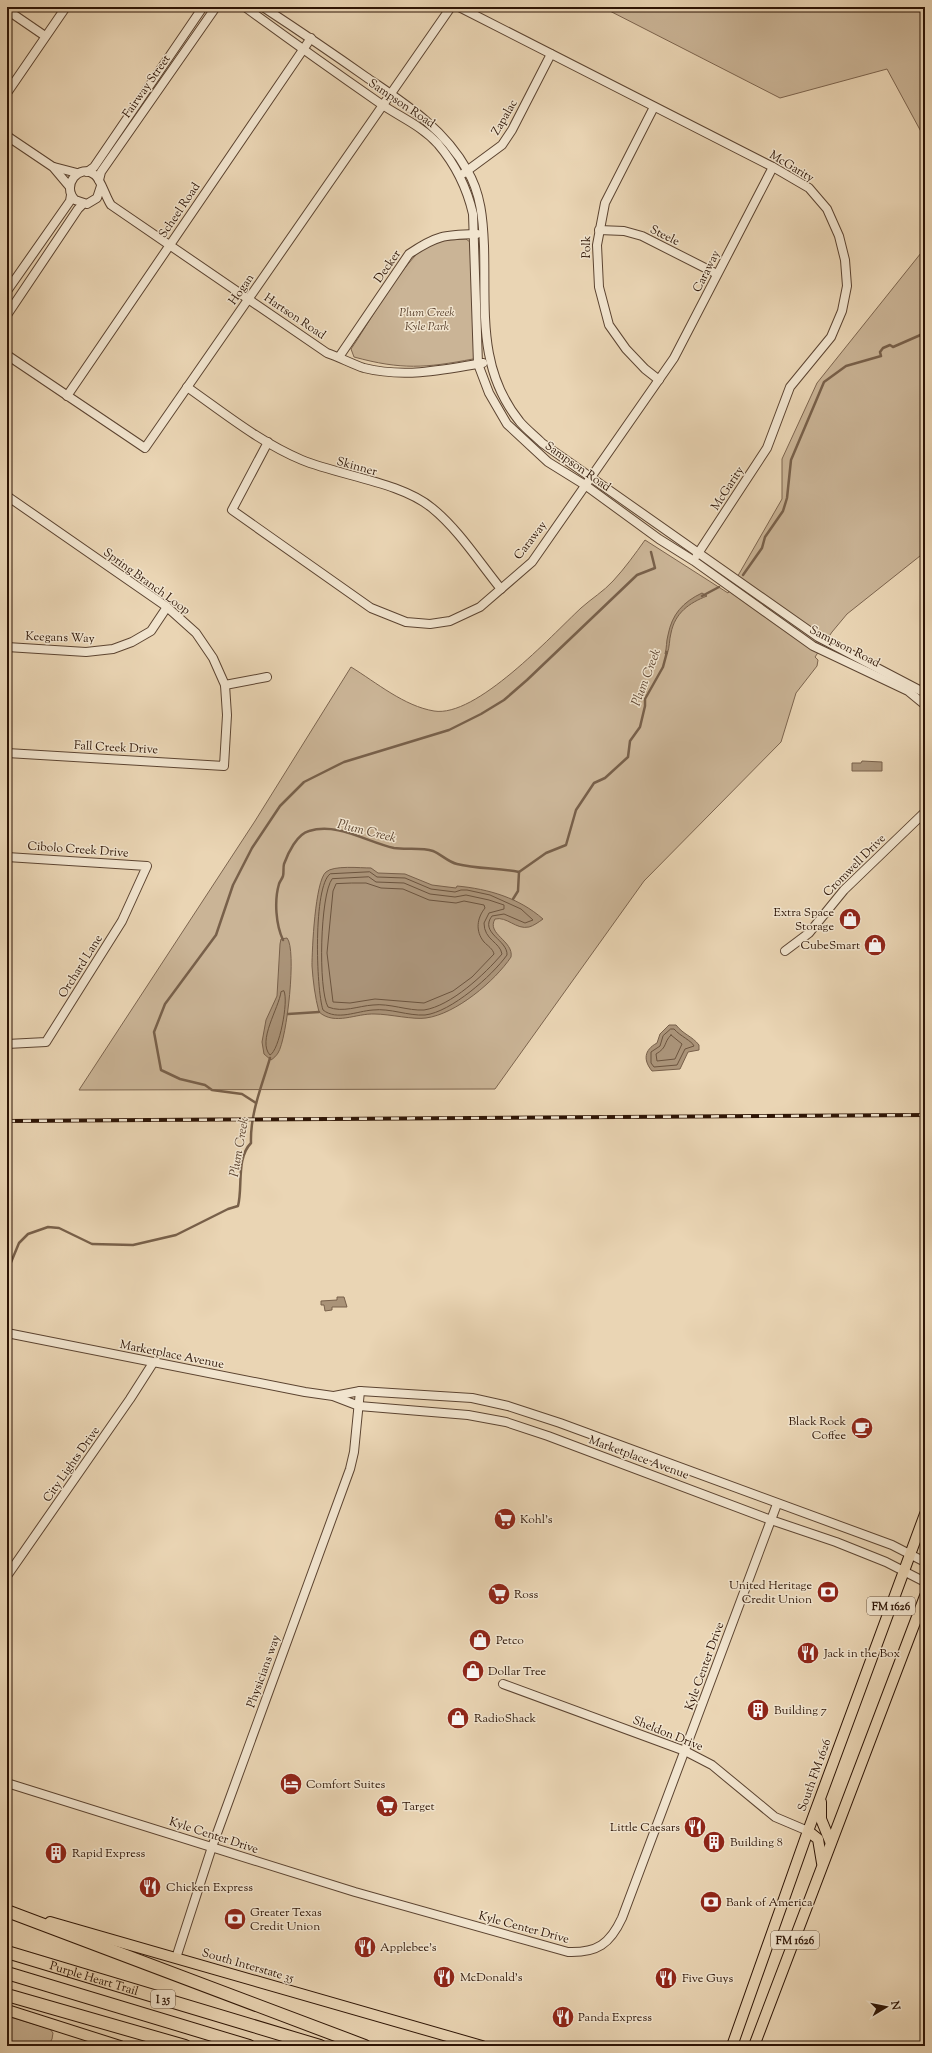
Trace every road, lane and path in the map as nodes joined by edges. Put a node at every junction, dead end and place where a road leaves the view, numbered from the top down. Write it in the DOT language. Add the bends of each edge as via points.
graph roads {
  1 [pos="66,7"];
  2 [pos="203,7"];
  3 [pos="216,7"];
  4 [pos="245,7"];
  5 [pos="263,7"];
  6 [pos="450,7"];
  7 [pos="459,7"];
  8 [pos="7,10"];
  9 [pos="45,36"];
  10 [pos="311,38"];
  11 [pos="303,50"];
  12 [pos="551,54"];
  13 [pos="7,93"];
  14 [pos="390,94"];
  15 [pos="383,105"];
  16 [pos="654,107"];
  17 [pos="7,136"];
  18 [pos="53,167"];
  19 [pos="773,167"];
  20 [pos="468,170"];
  21 [pos="86,172"];
  22 [pos="77,174"];
  23 [pos="460,176"];
  24 [pos="100,183"];
  25 [pos="69,186"];
  26 [pos="71,195"];
  27 [pos="87,203"];
  28 [pos="111,205"];
  29 [pos="598,230"];
  30 [pos="473,234"];
  31 [pos="484,234"];
  32 [pos="169,246"];
  33 [pos="717,274"];
  34 [pos="7,291"];
  35 [pos="248,299"];
  36 [pos="7,316"];
  37 [pos="7,355"];
  38 [pos="339,358"];
  39 [pos="489,362"];
  40 [pos="478,364"];
  41 [pos="659,380"];
  42 [pos="187,387"];
  43 [pos="67,396"];
  44 [pos="268,442"];
  45 [pos="592,476"];
  46 [pos="585,485"];
  47 [pos="7,496"];
  48 [pos="699,552"];
  49 [pos="694,561"];
  50 [pos="501,589"];
  51 [pos="167,607"];
  52 [pos="7,647"];
  53 [pos="267,677"];
  54 [pos="224,685"];
  55 [pos="925,693"];
  56 [pos="925,705"];
  57 [pos="7,753"];
  58 [pos="224,766"];
  59 [pos="925,812"];
  60 [pos="7,857"];
  61 [pos="147,866"];
  62 [pos="785,951"];
  63 [pos="7,1044"];
  64 [pos="7,1333"];
  65 [pos="153,1363"];
  66 [pos="360,1391"];
  67 [pos="333,1396"];
  68 [pos="359,1406"];
  69 [pos="777,1504"];
  70 [pos="925,1514"];
  71 [pos="771,1520"];
  72 [pos="909,1554"];
  73 [pos="925,1562"];
  74 [pos="904,1571"];
  75 [pos="7,1576"];
  76 [pos="925,1582"];
  77 [pos="925,1596"];
  78 [pos="503,1684"];
  79 [pos="685,1751"];
  80 [pos="7,1783"];
  81 [pos="821,1796"];
  82 [pos="808,1831"];
  83 [pos="830,1841"];
  84 [pos="212,1847"];
  85 [pos="822,1863"];
  86 [pos="7,1910"];
  87 [pos="7,1952"];
  88 [pos="176,1958"];
  89 [pos="7,1973"];
  90 [pos="7,1995"];
  91 [pos="7,2010"];
  92 [pos="120,2046"];
  93 [pos="185,2046"];
  94 [pos="249,2046"];
  95 [pos="320,2046"];
  96 [pos="365,2046"];
  97 [pos="482,2046"];
  98 [pos="732,2046"];
  99 [pos="754,2046"];
  1 -- 9 [label="street"];
  2 -- 21 [label="street, Fairway Street" via="94,167"];
  3 -- 24 [label="street, Fairway Street" via="101,172"];
  4 -- 11 [label="street, Sampson Road"];
  5 -- 10 [label="street, Sampson Road"];
  6 -- 14 [label="street, Hogan"];
  7 -- 12 [label="street, McGarity"];
  8 -- 9 [label="street"];
  9 -- 13 [label="street"];
  10 -- 11 [label="street, Scheel Road"];
  10 -- 14 [label="street, Sampson Road"];
  11 -- 15 [label="street, Sampson Road"];
  11 -- 32 [label="street, Scheel Road"];
  12 -- 16 [label="street, McGarity"];
  12 -- 20 [label="street, Zapalac" via="502,145"];
  14 -- 15 [label="street, Hogan"];
  14 -- 20 [label="street, Sampson Road" via="437,130 449,142"];
  15 -- 23 [label="street, Sampson Road" via="424,130 438,144"];
  15 -- 35 [label="street, Hogan"];
  16 -- 19 [label="street, McGarity"];
  16 -- 29 [label="street, Polk" via="605,203"];
  17 -- 18 [label="street"];
  18 -- 22 [label="street"];
  18 -- 25 [label="street"];
  19 -- 33 [label="street, Caraway"];
  19 -- 48 [label="street, McGarity" via="809,188 827,209 839,236 845,260 847,286 842,310 830,337 790,387 767,448"];
  20 -- 23 [label="street, Zapalac"];
  20 -- 31 [label="street, Sampson Road" via="481,207"];
  21 -- 22 [label="street"];
  21 -- 24 [label="street" via="93,173"];
  22 -- 25 [label="street"];
  23 -- 30 [label="street, Sampson Road" via="469,195 473,214"];
  24 -- 27 [label="street" via="97,198"];
  24 -- 28 [label="street, Hartson Road"];
  25 -- 26 [label="street"];
  26 -- 27 [label="street" via="75,200"];
  26 -- 34 [label="street" via="70,201"];
  27 -- 28 [label="street, Hartson Road"];
  27 -- 36 [label="street"];
  28 -- 32 [label="street, Hartson Road"];
  29 -- 33 [label="street, Steele" via="624,231 642,236"];
  29 -- 41 [label="street, Polk" via="599,287 609,325 626,349"];
  30 -- 31 [label="street, Decker"];
  30 -- 38 [label="street, Decker" via="442,236 426,242 409,254"];
  30 -- 40 [label="street, Sampson Road"];
  31 -- 39 [label="street, Sampson Road" via="486,346"];
  32 -- 35 [label="street, Hartson Road"];
  32 -- 43 [label="street, Scheel Road"];
  33 -- 41 [label="street, Caraway" via="674,358"];
  35 -- 38 [label="street, Hartson Road" via="327,353"];
  35 -- 42 [label="street, Hogan"];
  37 -- 43 [label="street, Hogan"];
  38 -- 40 [label="street, Hartson Road" via="364,368 399,373 431,373"];
  39 -- 40 [label="street, Hartson Road"];
  39 -- 45 [label="street, Sampson Road" via="505,400 522,424 542,443"];
  40 -- 46 [label="street, Sampson Road" via="489,393 507,424 548,462"];
  41 -- 45 [label="street, Caraway"];
  42 -- 43 [label="street, Hogan" via="145,448"];
  42 -- 44 [label="street, Skinner"];
  44 -- 50 [label="street, Skinner" via="317,466 409,493 432,508 455,531"];
  44 -- 50 [label="street, Caraway" via="232,510 371,608 406,622 430,624 450,621 480,607"];
  45 -- 46 [label="street, Caraway"];
  45 -- 48 [label="street, Sampson Road"];
  46 -- 49 [label="street, Sampson Road"];
  46 -- 50 [label="street, Caraway" via="532,562"];
  47 -- 51 [label="street, Spring Branch Loop"];
  48 -- 49 [label="street, McGarity"];
  48 -- 55 [label="street, Sampson Road" via="818,637"];
  49 -- 56 [label="street, Sampson Road" via="813,646 908,691"];
  51 -- 52 [label="street, Keegans Way" via="151,631 113,649 86,652"];
  51 -- 54 [label="street, Spring Branch Loop" via="196,633 213,658"];
  53 -- 54 [label="street"];
  54 -- 58 [label="street, Spring Branch Loop" via="227,715"];
  57 -- 58 [label="street, Fall Creek Drive"];
  59 -- 62 [label="street, Cromwell Drive" via="844,890 809,933"];
  60 -- 61 [label="street, Cibolo Creek Drive"];
  61 -- 63 [label="street, Orchard Lane" via="122,921 46,1042"];
  64 -- 65 [label="street, Marketplace Avenue"];
  65 -- 67 [label="street, Marketplace Avenue"];
  65 -- 75 [label="street, City Lights Drive"];
  66 -- 67 [label="street, Marketplace Avenue"];
  66 -- 68 [label="street, Physicians way"];
  66 -- 69 [label="street, Marketplace Avenue" via="472,1398 508,1406 592,1434"];
  67 -- 68 [label="street, Marketplace Avenue"];
  68 -- 71 [label="street, Marketplace Avenue" via="468,1415 506,1422"];
  68 -- 84 [label="street, Physicians way" via="350,1469"];
  69 -- 71 [label="street, Kyle Center Drive"];
  69 -- 72 [label="street, Marketplace Avenue" via="892,1545"];
  70 -- 72 [label="main road, South FM 1626 / FM 1626"];
  71 -- 74 [label="street, Marketplace Avenue" via="858,1551"];
  71 -- 79 [label="street, Kyle Center Drive"];
  72 -- 73 [label="street, Marketplace Avenue"];
  72 -- 74 [label="main road, South FM 1626 / FM 1626"];
  74 -- 76 [label="street, Marketplace Avenue"];
  74 -- 81 [label="main road, South FM 1626 / FM 1626"];
  77 -- 83 [label="main road, FM 1626"];
  78 -- 79 [label="street, Sheldon Drive"];
  79 -- 82 [label="street, Sheldon Drive" via="712,1765 775,1817"];
  79 -- 84 [label="street, Kyle Center Drive" via="615,1933 595,1950 568,1952 355,1892"];
  80 -- 84 [label="street, Kyle Center Drive"];
  81 -- 82 [label="main road, South FM 1626 / FM 1626"];
  81 -- 83 [label="main road" via="821,1819"];
  82 -- 85 [label="main road" via="818,1840"];
  82 -- 98 [label="main road, South FM 1626 / FM 1626"];
  83 -- 85 [label="main road, FM 1626"];
  84 -- 88 [label="street, Physicians way"];
  85 -- 99 [label="main road, FM 1626"];
  86 -- 88 [label="main road, South Interstate 35"];
  86 -- 96 [label="highway"];
  87 -- 95 [label="highway, Purple Heart Trail / I 35"];
  88 -- 97 [label="main road, South Interstate 35"];
  89 -- 94 [label="highway, Purple Heart Trail / I 35"];
  90 -- 93 [label="highway"];
  91 -- 92 [label="main road"];
}
